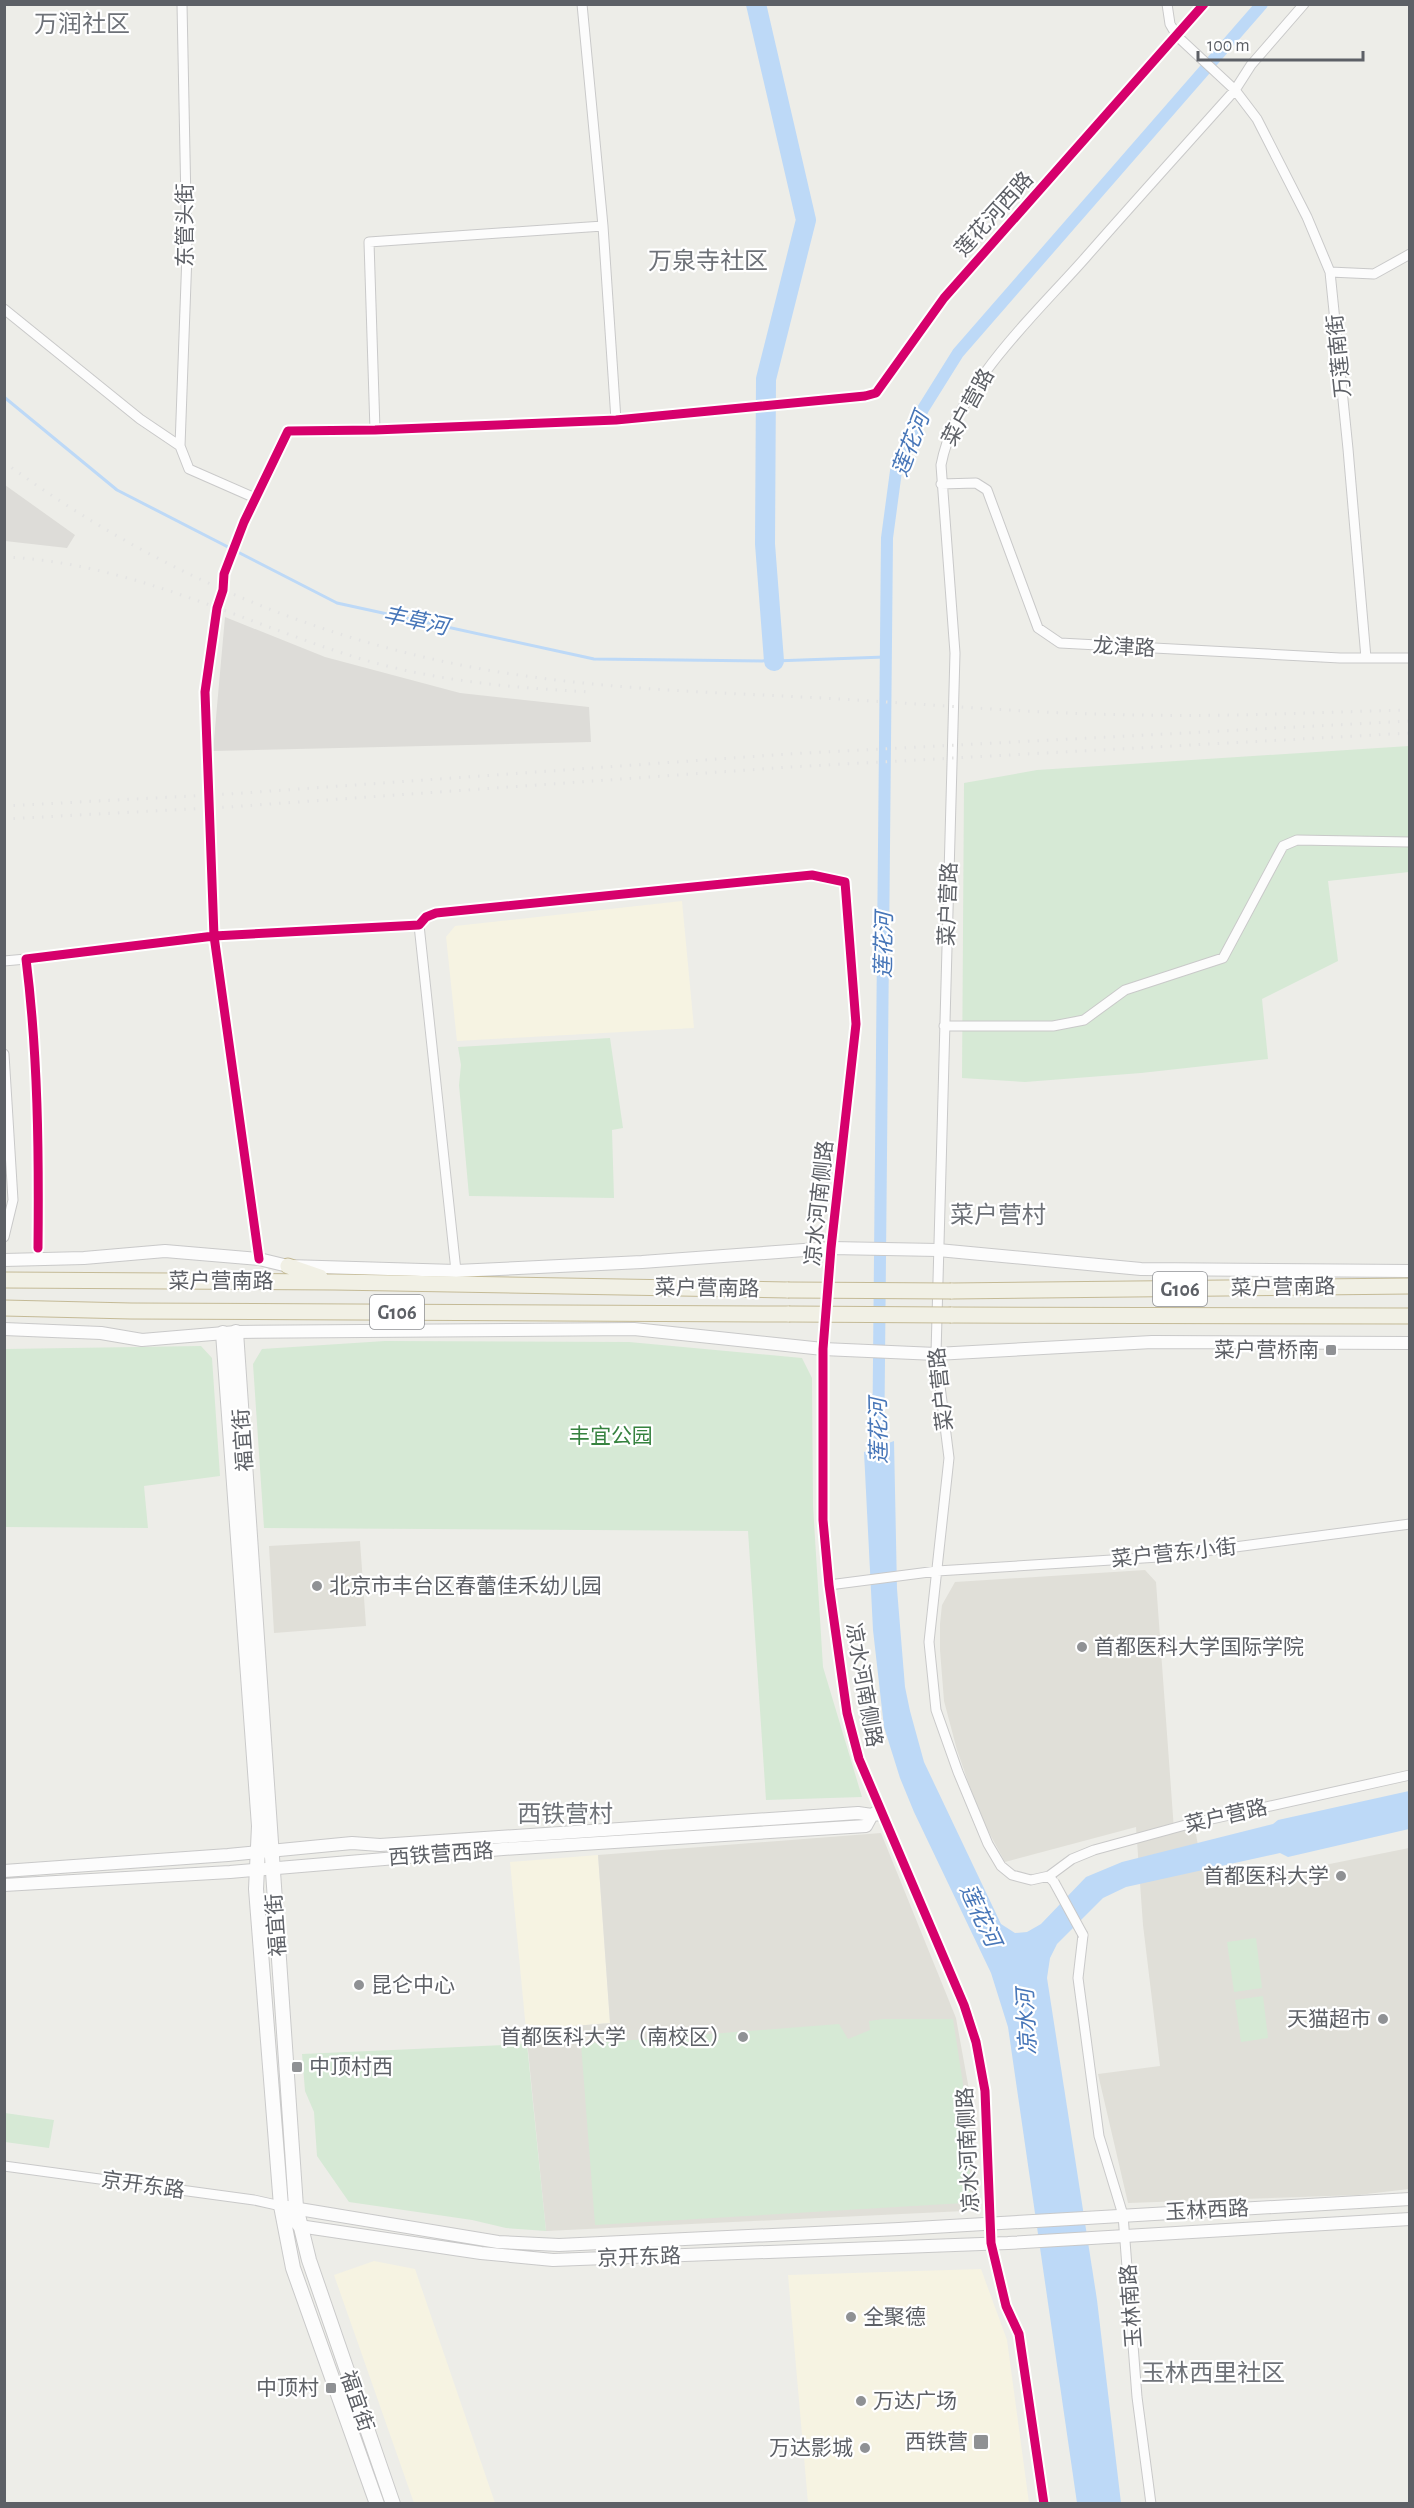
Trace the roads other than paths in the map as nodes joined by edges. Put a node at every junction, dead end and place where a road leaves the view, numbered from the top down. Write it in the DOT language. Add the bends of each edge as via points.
graph roads {
  1 [pos="182,4"];
  2 [pos="582,4"];
  3 [pos="1167,4"];
  4 [pos="1204,4"];
  5 [pos="1304,4"];
  6 [pos="1177,36"];
  7 [pos="1235,90"];
  8 [pos="603,226"];
  9 [pos="1410,254"];
  10 [pos="1330,272"];
  11 [pos="4,309"];
  12 [pos="616,420"];
  13 [pos="375,430"];
  14 [pos="180,446"];
  15 [pos="941,484"];
  16 [pos="255,498"];
  17 [pos="1366,658"];
  18 [pos="1410,658"];
  19 [pos="1410,842"];
  20 [pos="419,925"];
  21 [pos="214,936"];
  22 [pos="26,959"];
  23 [pos="4,961"];
  24 [pos="944,1026"];
  25 [pos="4,1054"];
  26 [pos="4,1237"];
  27 [pos="38,1248"];
  28 [pos="831,1248"];
  29 [pos="938,1250"];
  30 [pos="259,1259"];
  31 [pos="4,1260"];
  32 [pos="288,1266"];
  33 [pos="456,1271"];
  34 [pos="1410,1271"];
  35 [pos="4,1280"];
  36 [pos="334,1282"];
  37 [pos="1410,1286"];
  38 [pos="4,1308"];
  39 [pos="1410,1316"];
  40 [pos="4,1329"];
  41 [pos="229,1333"];
  42 [pos="1410,1343"];
  43 [pos="823,1349"];
  44 [pos="936,1354"];
  45 [pos="1410,1524"];
  46 [pos="937,1571"];
  47 [pos="829,1585"];
  48 [pos="1410,1775"];
  49 [pos="877,1813"];
  50 [pos="264,1852"];
  51 [pos="265,1868"];
  52 [pos="4,1872"];
  53 [pos="1051,1879"];
  54 [pos="4,1885"];
  55 [pos="4,2166"];
  56 [pos="1410,2199"];
  57 [pos="281,2206"];
  58 [pos="296,2207"];
  59 [pos="1123,2215"];
  60 [pos="1410,2219"];
  61 [pos="1004,2222"];
  62 [pos="990,2223"];
  63 [pos="299,2226"];
  64 [pos="1125,2236"];
  65 [pos="991,2243"];
  66 [pos="1008,2243"];
  67 [pos="377,2504"];
  68 [pos="393,2504"];
  69 [pos="1044,2504"];
  70 [pos="1150,2504"];
  1 -- 14 [label="street, 东管头街" via="187,254"];
  2 -- 8 [label="street"];
  3 -- 6 [label="street" via="1170,24"];
  4 -- 6 [label="street, 莲花河西路"];
  5 -- 7 [label="street, 菜户营路" via="1251,65"];
  6 -- 7 [label="street, 万莲南街"];
  6 -- 12 [label="street, 莲花河西路" via="944,298 876,393"];
  7 -- 10 [label="street, 万莲南街" via="1257,118"];
  7 -- 15 [label="street, 菜户营路" via="987,368 954,423 943,450"];
  8 -- 12 [label="street"];
  8 -- 13 [label="street" via="369,242"];
  9 -- 10 [label="street" via="1374,274"];
  10 -- 17 [label="street, 万莲南街"];
  11 -- 14 [label="street" via="140,419"];
  12 -- 13 [label="street, 莲花河西路"];
  13 -- 16 [label="street, 莲花河西路" via="288,431"];
  14 -- 16 [label="street" via="189,469"];
  15 -- 17 [label="street, 龙津路" via="976,483 987,490 1038,628 1060,643"];
  15 -- 24 [label="street, 菜户营路" via="955,653"];
  16 -- 21 [label="street" via="224,574 205,692"];
  17 -- 18 [label="street, 龙津路"];
  19 -- 24 [label="street" via="1297,840 1283,846 1223,958 1125,990 1084,1020 1053,1026"];
  20 -- 21 [label="street"];
  20 -- 28 [label="street, 凉水河南侧路" via="436,913 812,875 845,882 856,1024"];
  20 -- 33 [label="street"];
  21 -- 22 [label="street"];
  21 -- 30 [label="street"];
  22 -- 23 [label="street"];
  22 -- 27 [label="street" via="39,1112"];
  24 -- 29 [label="street, 菜户营路"];
  25 -- 26 [label="street" via="13,1200"];
  28 -- 29 [label="street, 菜户营南路"];
  28 -- 33 [label="street, 菜户营南路"];
  28 -- 43 [label="street, 凉水河南侧路"];
  29 -- 34 [label="street, 菜户营南路" via="1142,1269"];
  29 -- 44 [label="street, 菜户营路"];
  30 -- 31 [label="street, 菜户营南路" via="165,1251"];
  30 -- 32 [label="street, 菜户营南路"];
  32 -- 33 [label="street, 菜户营南路"];
  32 -- 36 [label="highway"];
  35 -- 36 [label="highway, 菜户营南路 / G106"];
  36 -- 37 [label="highway, 菜户营南路 / G106, bridge" via="951,1292"];
  38 -- 39 [label="highway, 菜户营南路 / G106, bridge"];
  40 -- 41 [label="street, 菜户营南路" via="100,1333 142,1340"];
  41 -- 43 [label="street, 菜户营南路" via="634,1329"];
  41 -- 50 [label="main road, 福宜街" via="259,1826"];
  42 -- 44 [label="street" via="1152,1342"];
  43 -- 44 [label="street, 菜户营南路"];
  43 -- 47 [label="street, 凉水河南侧路" via="823,1520"];
  44 -- 46 [label="street, 菜户营路" via="949,1458"];
  45 -- 46 [label="street, 菜户营东小街" via="1159,1557"];
  46 -- 47 [label="street, 菜户营东小街"];
  46 -- 53 [label="street, 菜户营路" via="929,1642 936,1710 958,1772 1001,1866 1012,1875 1031,1880"];
  47 -- 49 [label="street, 凉水河南侧路" via="847,1713"];
  48 -- 53 [label="street, 菜户营路" via="1190,1824 1094,1850 1072,1859"];
  49 -- 50 [label="street, 西铁营西路" via="380,1845 352,1843"];
  49 -- 51 [label="street, 西铁营西路" via="866,1826"];
  49 -- 62 [label="street, 凉水河南侧路" via="964,2005 976,2042 985,2091"];
  50 -- 51 [label="main road, 福宜街"];
  50 -- 52 [label="street, 西铁营西路"];
  51 -- 54 [label="street, 西铁营西路"];
  51 -- 57 [label="main road, 福宜街" via="255,1889"];
  51 -- 58 [label="main road, 福宜街"];
  53 -- 59 [label="street, 玉林南路, bridge" via="1083,1935 1078,1978 1099,2136"];
  55 -- 57 [label="street, 京开东路"];
  56 -- 59 [label="street, 玉林西路"];
  57 -- 58 [label="street, 京开东路"];
  57 -- 63 [label="street"];
  57 -- 67 [label="main road, 福宜街" via="293,2268"];
  58 -- 62 [label="street, 京开东路" via="527,2244"];
  58 -- 63 [label="main road, 福宜街"];
  59 -- 61 [label="street, 玉林西路"];
  59 -- 64 [label="street, 玉林南路"];
  60 -- 64 [label="street, 玉林西路"];
  61 -- 62 [label="street, 京开东路"];
  62 -- 65 [label="street, 凉水河南侧路"];
  63 -- 65 [label="street, 京开东路" via="553,2260"];
  63 -- 68 [label="main road, 福宜街"];
  64 -- 66 [label="street, 玉林西路"];
  64 -- 70 [label="street, 玉林南路" via="1137,2397"];
  65 -- 66 [label="street, 京开东路"];
  65 -- 69 [label="street, 凉水河南侧路" via="1006,2306 1019,2334"];
}
